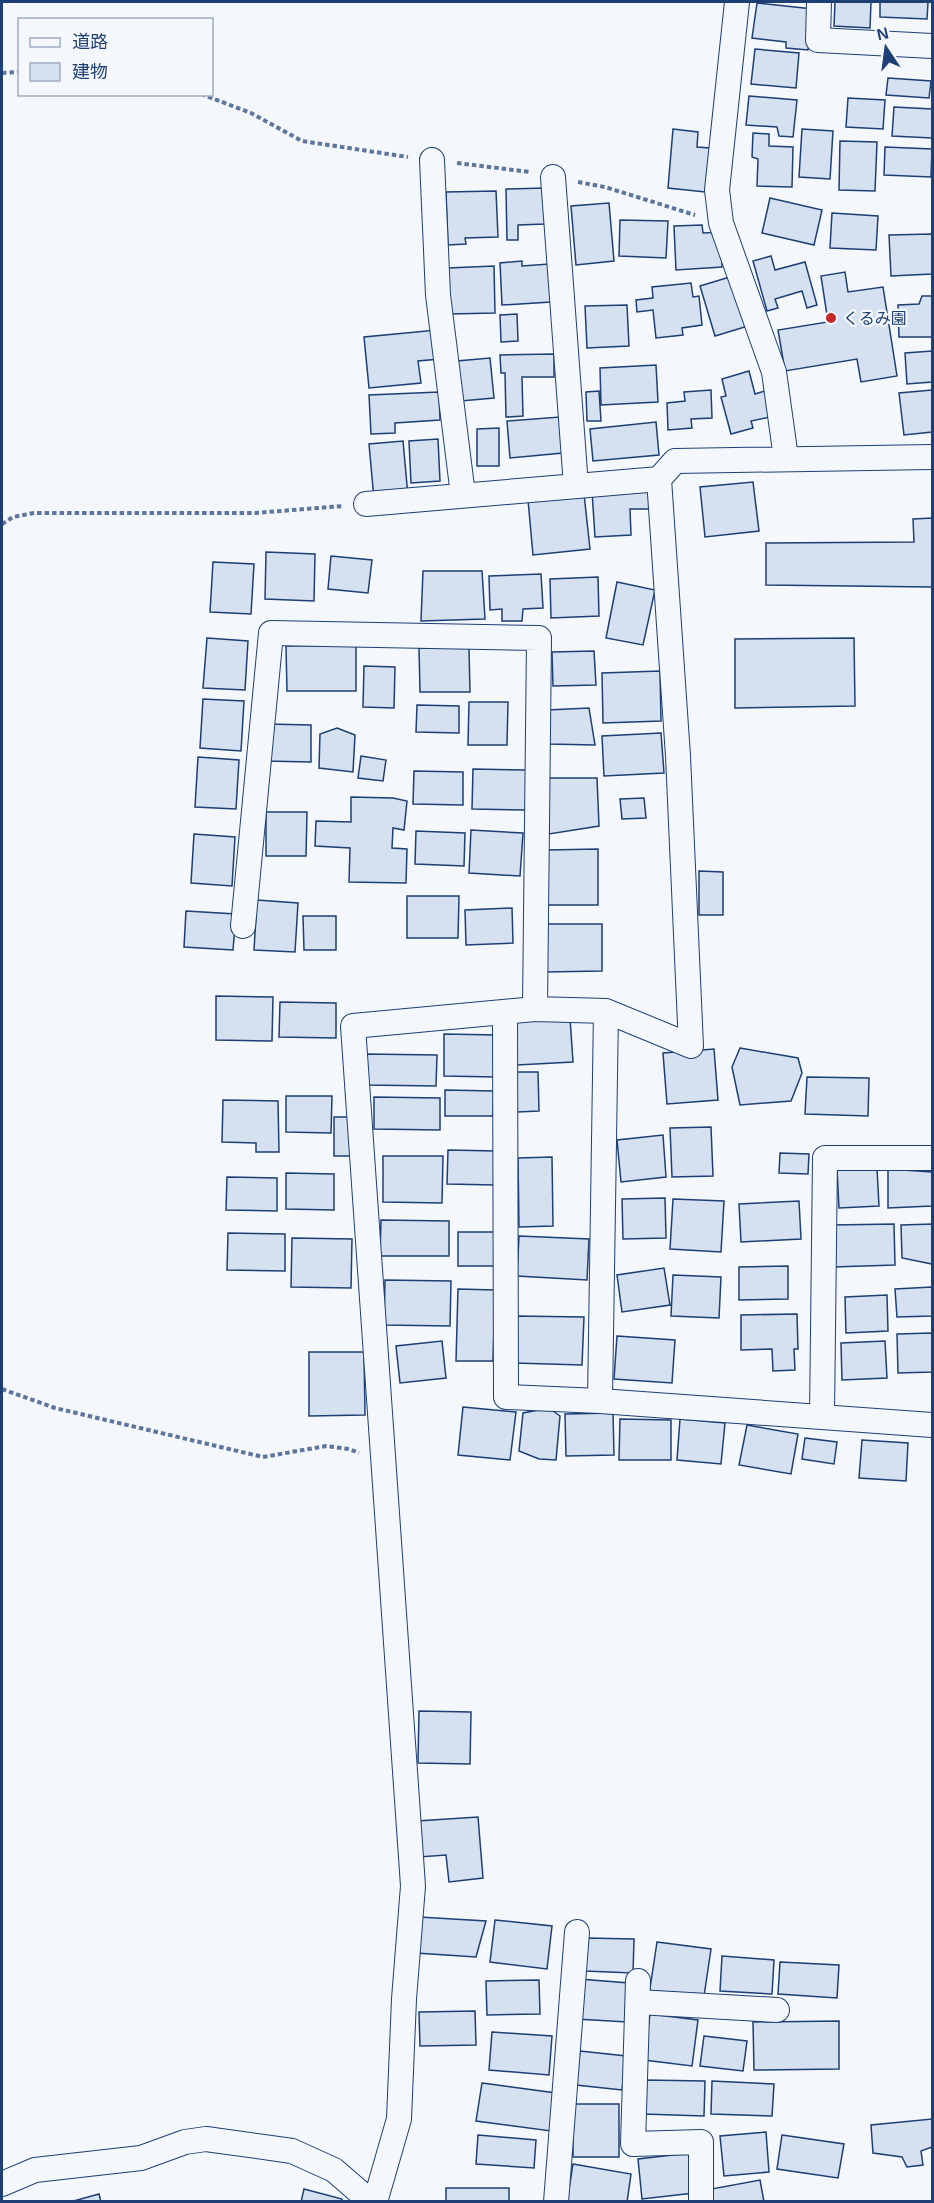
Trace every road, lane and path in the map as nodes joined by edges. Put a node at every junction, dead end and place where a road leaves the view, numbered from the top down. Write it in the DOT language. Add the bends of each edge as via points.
graph roads {
  1 [pos="737,2"];
  2 [pos="819,2"];
  3 [pos="933,46"];
  4 [pos="18,72"];
  5 [pos="2,73"];
  6 [pos="432,160"];
  7 [pos="553,177"];
  8 [pos="933,457"];
  9 [pos="786,458"];
  10 [pos="659,479"];
  11 [pos="576,486"];
  12 [pos="463,495"];
  13 [pos="366,504"];
  14 [pos="2,524"];
  15 [pos="243,926"];
  16 [pos="536,1010"];
  17 [pos="606,1011"];
  18 [pos="505,1013"];
  19 [pos="933,1158"];
  20 [pos="2,1389"];
  21 [pos="600,1401"];
  22 [pos="822,1416"];
  23 [pos="933,1425"];
  24 [pos="383,1463"];
  25 [pos="577,1932"];
  26 [pos="777,2010"];
  27 [pos="2,2184"];
  28 [pos="373,2202"];
  29 [pos="556,2202"];
  30 [pos="701,2202"];
  1 -- 9 [label="street" via="717,190 721,223 774,372"];
  2 -- 3 [label="street" via="818,40"];
  4 -- 5 [label="path"];
  6 -- 12 [label="street" via="438,295"];
  7 -- 11 [label="street"];
  8 -- 9 [label="street"];
  9 -- 10 [label="street" via="675,461"];
  10 -- 11 [label="street"];
  10 -- 17 [label="street" via="678,756 691,1046"];
  11 -- 12 [label="street"];
  12 -- 13 [label="street"];
  13 -- 14 [label="path" via="255,513 34,513 13,517"];
  15 -- 16 [label="street" via="271,633 539,638"];
  16 -- 17 [label="street"];
  16 -- 18 [label="street"];
  17 -- 21 [label="street"];
  18 -- 21 [label="street" via="506,1397"];
  18 -- 24 [label="street" via="353,1026"];
  19 -- 22 [label="street" via="825,1158"];
  20 -- 24 [label="path" via="55,1408 263,1457 326,1446 349,1449"];
  21 -- 22 [label="street"];
  22 -- 23 [label="street"];
  24 -- 28 [label="street" via="413,1886 399,2119"];
  25 -- 29 [label="street"];
  26 -- 30 [label="street" via="638,1992 633,2144 701,2142"];
  27 -- 28 [label="street" via="35,2170 141,2158 185,2142 206,2139 292,2151 334,2170"];
}
